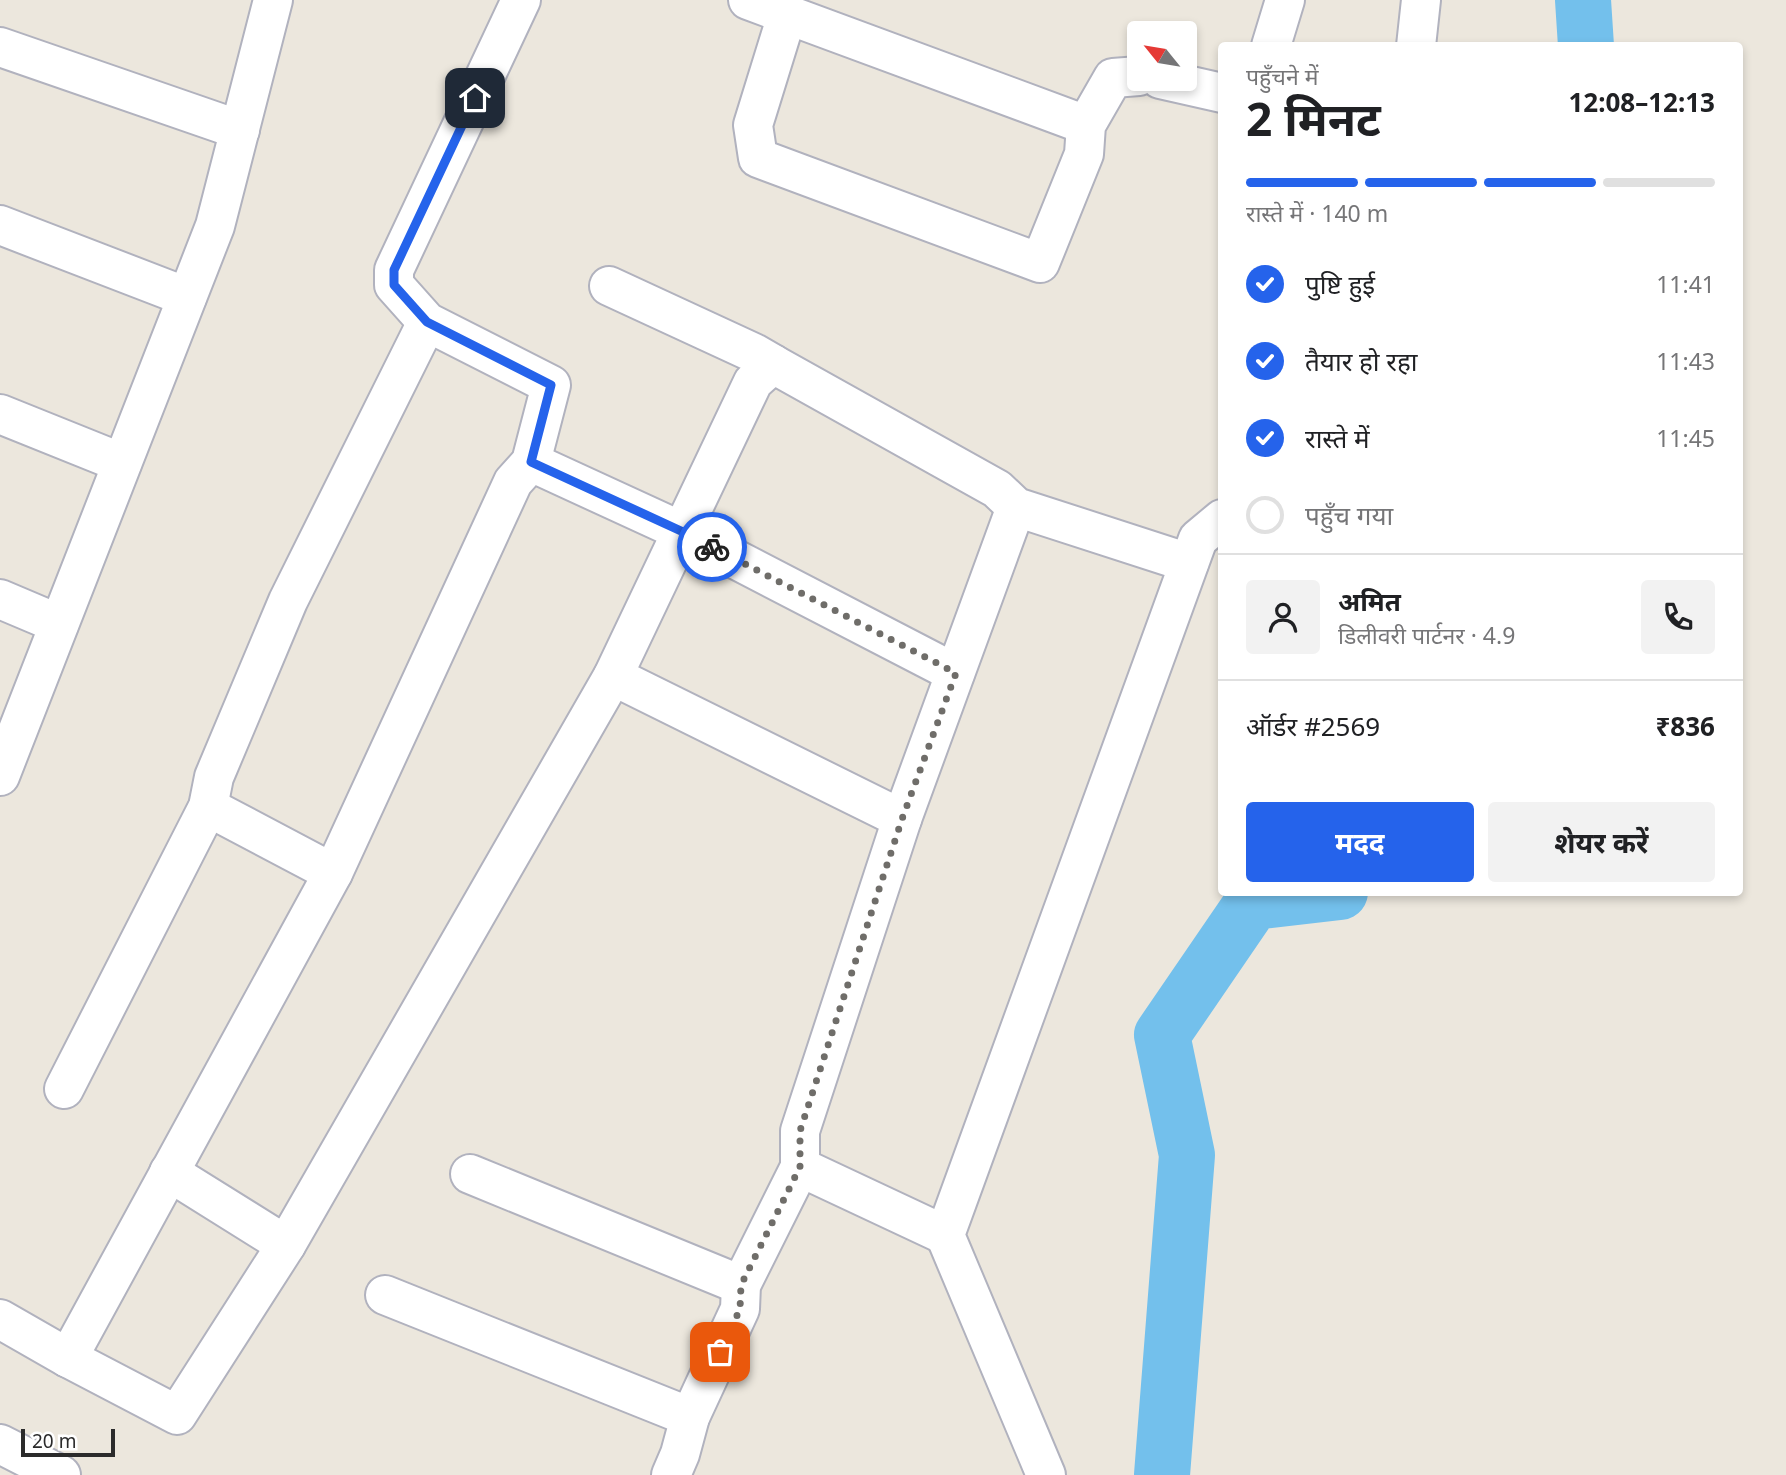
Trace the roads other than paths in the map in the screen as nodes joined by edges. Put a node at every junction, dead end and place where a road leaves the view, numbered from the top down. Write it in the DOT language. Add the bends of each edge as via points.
graph roads {
  1 [pos="273,0"];
  2 [pos="521,0"];
  3 [pos="748,0"];
  4 [pos="1285,0"];
  5 [pos="1421,0"];
  6 [pos="787,15"];
  7 [pos="1273,42"];
  8 [pos="1416,42"];
  9 [pos="0,47"];
  10 [pos="1127,77"];
  11 [pos="1197,87"];
  12 [pos="1218,92"];
  13 [pos="1086,125"];
  14 [pos="240,130"];
  15 [pos="0,225"];
  16 [pos="609,286"];
  17 [pos="187,297"];
  18 [pos="427,322"];
  19 [pos="772,364"];
  20 [pos="0,414"];
  21 [pos="531,462"];
  22 [pos="122,463"];
  23 [pos="1016,507"];
  24 [pos="1218,522"];
  25 [pos="681,531"];
  26 [pos="1189,563"];
  27 [pos="0,599"];
  28 [pos="60,624"];
  29 [pos="956,673"];
  30 [pos="613,676"];
  31 [pos="0,776"];
  32 [pos="208,807"];
  33 [pos="902,819"];
  34 [pos="333,873"];
  35 [pos="64,1088"];
  36 [pos="800,1167"];
  37 [pos="169,1172"];
  38 [pos="470,1174"];
  39 [pos="945,1235"];
  40 [pos="286,1245"];
  41 [pos="741,1285"];
  42 [pos="385,1296"];
  43 [pos="0,1319"];
  44 [pos="68,1358"];
  45 [pos="690,1416"];
  46 [pos="0,1444"];
  47 [pos="61,1475"];
  48 [pos="671,1475"];
  49 [pos="1046,1475"];
  1 -- 14 [label="street"];
  2 -- 18 [label="street" via="394,270 394,285"];
  3 -- 6 [label="street"];
  4 -- 7 [label="street"];
  5 -- 8 [label="street"];
  6 -- 13 [label="street"];
  6 -- 13 [label="street" via="753,125 758,158 1040,263 1084,155"];
  9 -- 14 [label="street"];
  10 -- 13 [label="street" via="1113,78"];
  11 -- 12 [label="street"];
  14 -- 17 [label="street" via="215,226"];
  15 -- 17 [label="street"];
  16 -- 19 [label="street"];
  17 -- 22 [label="street"];
  18 -- 21 [label="street" via="551,385"];
  18 -- 32 [label="street" via="288,601 214,777"];
  19 -- 23 [label="street" via="997,489"];
  19 -- 25 [label="street" via="753,382"];
  20 -- 22 [label="street"];
  21 -- 25 [label="street"];
  21 -- 34 [label="street" via="513,482"];
  22 -- 28 [label="street"];
  23 -- 26 [label="street"];
  23 -- 29 [label="street"];
  24 -- 26 [label="street" via="1198,539"];
  25 -- 29 [label="street"];
  25 -- 30 [label="street"];
  26 -- 39 [label="street"];
  27 -- 28 [label="street"];
  28 -- 31 [label="street"];
  29 -- 33 [label="street"];
  30 -- 33 [label="street"];
  30 -- 40 [label="street"];
  32 -- 34 [label="street"];
  32 -- 35 [label="street"];
  33 -- 36 [label="street" via="800,1131"];
  34 -- 37 [label="street"];
  36 -- 39 [label="street"];
  36 -- 41 [label="street"];
  37 -- 40 [label="street"];
  37 -- 44 [label="street"];
  38 -- 41 [label="street"];
  39 -- 49 [label="street"];
  40 -- 44 [label="street" via="177,1415"];
  41 -- 45 [label="street" via="740,1309"];
  42 -- 45 [label="street"];
  43 -- 44 [label="street"];
  45 -- 48 [label="street"];
  46 -- 47 [label="street"];
}
